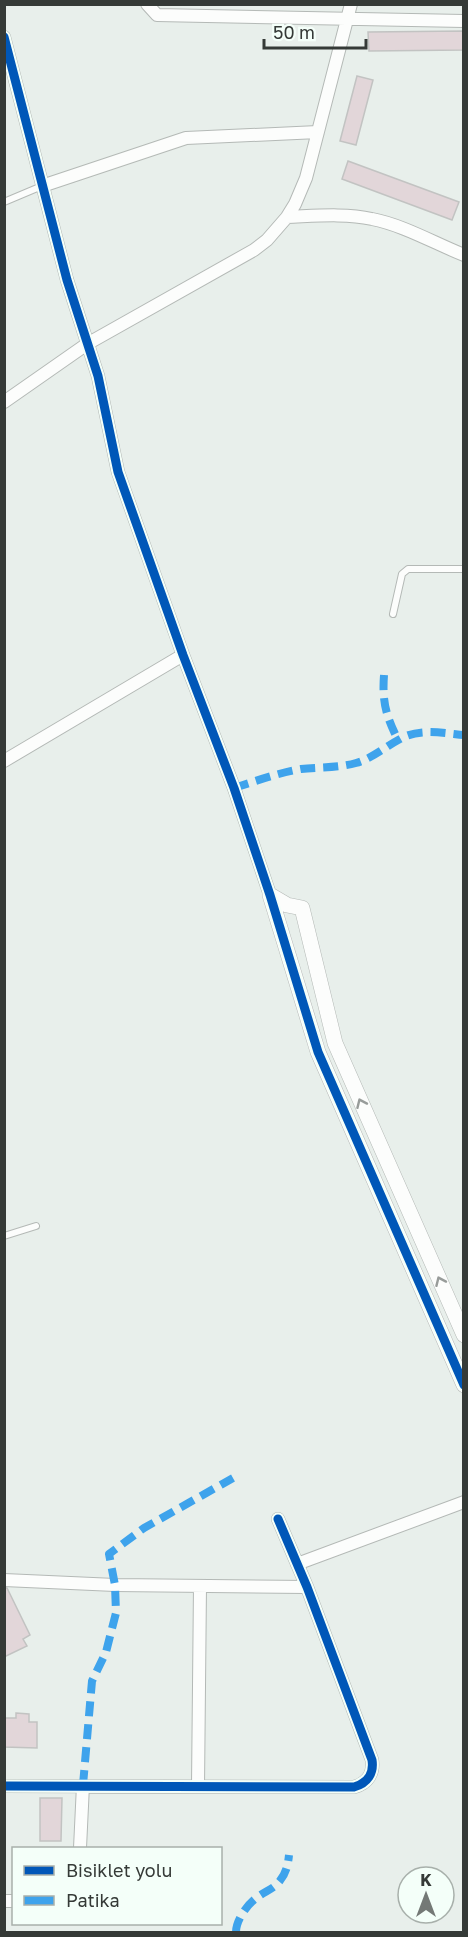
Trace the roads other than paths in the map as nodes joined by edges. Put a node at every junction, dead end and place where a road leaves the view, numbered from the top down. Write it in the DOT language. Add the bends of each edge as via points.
graph roads {
  1 [pos="147,4"];
  2 [pos="351,4"];
  3 [pos="347,18"];
  4 [pos="464,21"];
  5 [pos="4,37"];
  6 [pos="318,132"];
  7 [pos="42,186"];
  8 [pos="4,202"];
  9 [pos="288,217"];
  10 [pos="464,255"];
  11 [pos="87,344"];
  12 [pos="4,402"];
  13 [pos="464,569"];
  14 [pos="393,614"];
  15 [pos="183,655"];
  16 [pos="4,761"];
  17 [pos="270,895"];
  18 [pos="36,1226"];
  19 [pos="4,1236"];
  20 [pos="464,1335"];
  21 [pos="464,1385"];
  22 [pos="464,1502"];
  23 [pos="278,1519"];
  24 [pos="297,1564"];
  25 [pos="4,1580"];
  26 [pos="200,1586"];
  27 [pos="307,1587"];
  28 [pos="83,1785"];
  29 [pos="4,1786"];
  30 [pos="198,1786"];
  31 [pos="80,1847"];
  1 -- 3 [label="street" via="157,15"];
  2 -- 3 [label="street"];
  3 -- 4 [label="street"];
  3 -- 6 [label="street"];
  5 -- 7 [label="street"];
  6 -- 7 [label="street" via="186,138"];
  6 -- 9 [label="street" via="301,191"];
  7 -- 8 [label="lane"];
  7 -- 11 [label="street"];
  9 -- 10 [label="street" via="373,219"];
  9 -- 11 [label="street" via="254,250"];
  11 -- 12 [label="street"];
  11 -- 15 [label="street" via="98,376 118,472"];
  13 -- 14 [label="lane" via="408,569 402,574"];
  15 -- 16 [label="street"];
  15 -- 17 [label="street"];
  20 -- 17 [label="street, one-way" via="335,1043 302,908"];
  17 -- 21 [label="street" via="318,1052"];
  18 -- 19 [label="lane"];
  22 -- 24 [label="street"];
  23 -- 24 [label="street"];
  24 -- 27 [label="street"];
  25 -- 26 [label="street"];
  26 -- 27 [label="street"];
  26 -- 30 [label="street"];
  27 -- 30 [label="street" via="372,1760 369,1778 354,1787"];
  28 -- 29 [label="street"];
  28 -- 30 [label="street"];
  28 -- 31 [label="street"];
}
